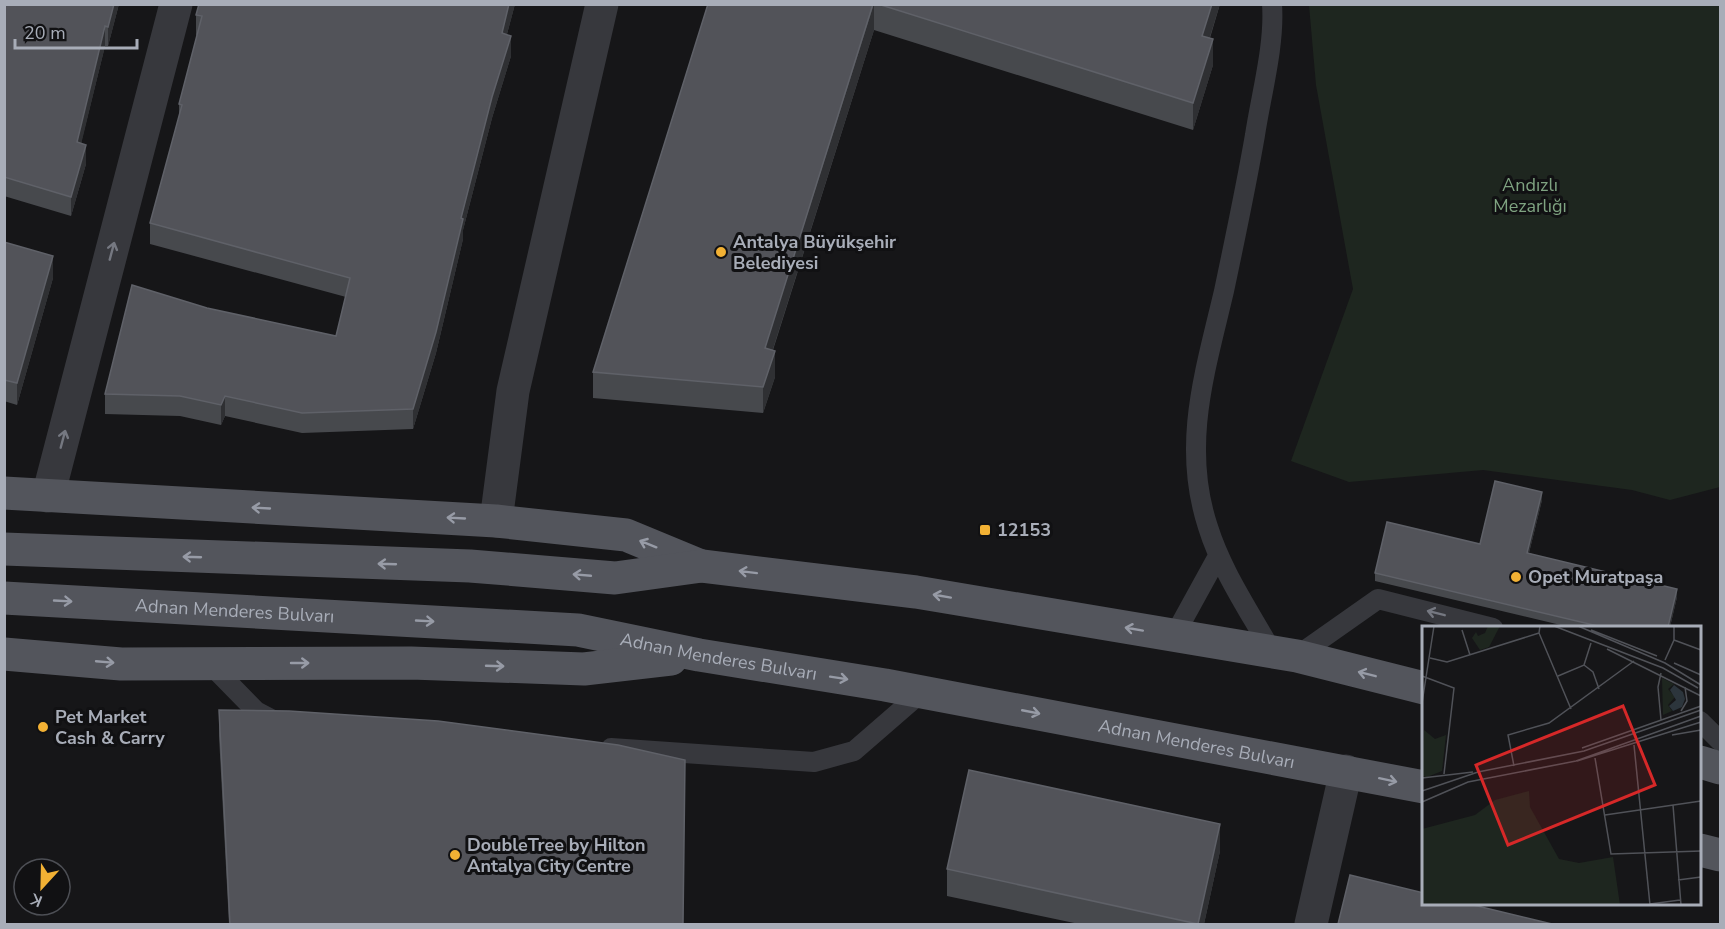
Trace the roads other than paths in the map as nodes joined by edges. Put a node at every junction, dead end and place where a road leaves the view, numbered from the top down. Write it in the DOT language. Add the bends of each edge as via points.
graph roads {
  1 [pos="176,4"];
  2 [pos="602,4"];
  3 [pos="1272,4"];
  4 [pos="4,493"];
  5 [pos="48,496"];
  6 [pos="496,521"];
  7 [pos="4,549"];
  8 [pos="1218,556"];
  9 [pos="702,566"];
  10 [pos="4,598"];
  11 [pos="1488,626"];
  12 [pos="1174,636"];
  13 [pos="4,654"];
  14 [pos="1284,654"];
  15 [pos="699,655"];
  16 [pos="210,664"];
  17 [pos="1422,688"];
  18 [pos="922,692"];
  19 [pos="1701,722"];
  20 [pos="299,726"];
  21 [pos="1720,741"];
  22 [pos="586,746"];
  23 [pos="1701,762"];
  24 [pos="1720,768"];
  25 [pos="1346,771"];
  26 [pos="1422,787"];
  27 [pos="1701,849"];
  28 [pos="1720,855"];
  29 [pos="1311,924"];
  5 -- 1 [label="street, one-way"];
  2 -- 6 [label="street" via="513,391"];
  3 -- 8 [label="lane" via="1263,87 1242,210 1196,413 1195,455 1200,496"];
  4 -- 5 [label="main road"];
  6 -- 5 [label="main road, one-way"];
  9 -- 6 [label="main road, one-way" via="626,535"];
  9 -- 7 [label="main road, one-way" via="615,578 470,566"];
  8 -- 12 [label="lane"];
  8 -- 14 [label="lane"];
  12 -- 9 [label="main road, one-way" via="916,592"];
  10 -- 15 [label="main road, Adnan Menderes Bulvarı, one-way" via="578,630"];
  11 -- 14 [label="lane, one-way" via="1378,598"];
  12 -- 14 [label="main road"];
  13 -- 16 [label="main road, one-way" via="121,664"];
  17 -- 14 [label="main road, one-way"];
  16 -- 15 [label="main road, one-way" via="411,663 584,669"];
  15 -- 18 [label="main road, Adnan Menderes Bulvarı, one-way"];
  16 -- 20 [label="lane" via="256,711 271,721"];
  18 -- 22 [label="lane" via="854,751 823,760"];
  18 -- 25 [label="main road, Adnan Menderes Bulvarı, one-way"];
  19 -- 21 [label="lane"];
  23 -- 24 [label="main road"];
  25 -- 26 [label="main road, Adnan Menderes Bulvarı, one-way"];
  25 -- 29 [label="street"];
  27 -- 28 [label="main road"];
}
